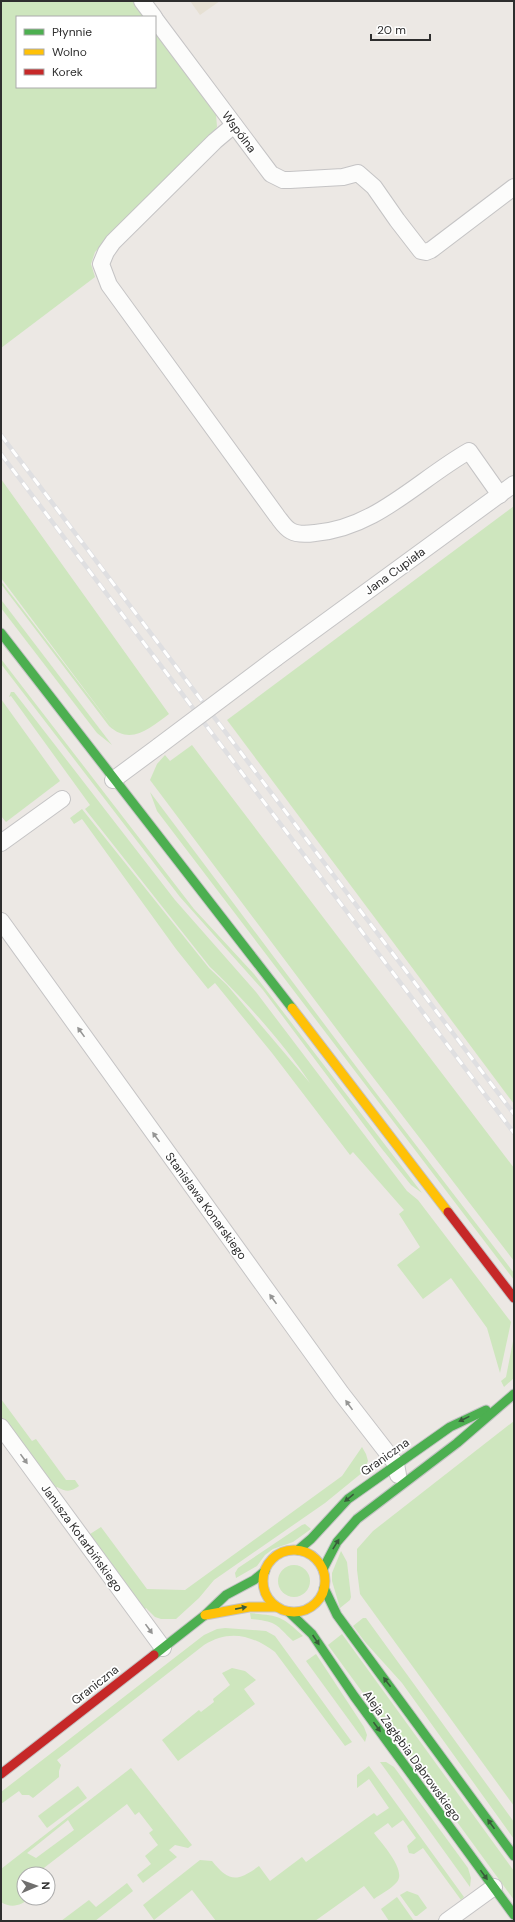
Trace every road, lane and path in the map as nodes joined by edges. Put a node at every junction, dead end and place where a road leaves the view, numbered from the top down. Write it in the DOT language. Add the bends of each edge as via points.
graph roads {
  1 [pos="142,1"];
  2 [pos="153,16"];
  3 [pos="156,21"];
  4 [pos="234,125"];
  5 [pos="514,187"];
  6 [pos="514,484"];
  7 [pos="500,495"];
  8 [pos="1,633"];
  9 [pos="113,780"];
  10 [pos="62,799"];
  11 [pos="1,843"];
  12 [pos="1,921"];
  13 [pos="514,1298"];
  14 [pos="514,1394"];
  15 [pos="500,1404"];
  16 [pos="1,1427"];
  17 [pos="396,1464"];
  18 [pos="392,1492"];
  19 [pos="298,1550"];
  20 [pos="323,1570"];
  21 [pos="265,1571"];
  22 [pos="324,1588"];
  23 [pos="277,1607"];
  24 [pos="289,1612"];
  25 [pos="205,1615"];
  26 [pos="163,1648"];
  27 [pos="1,1774"];
  28 [pos="514,1856"];
  29 [pos="494,1887"];
  30 [pos="514,1915"];
  31 [pos="447,1921"];
  1 -- 2 [label="street, Wspólna"];
  3 -- 4 [label="street, Wspólna"];
  4 -- 5 [label="street, Wspólna" via="271,174 283,180 343,177 358,173 374,187 418,248 426,252"];
  4 -- 7 [label="street" via="113,242 102,258 105,277 135,322 277,516 291,531 302,534 323,533 359,523 469,451"];
  6 -- 7 [label="street, Jana Cupiała"];
  7 -- 9 [label="street, Jana Cupiała, bridge"];
  8 -- 9 [label="street"];
  9 -- 13 [label="street" via="261,967"];
  10 -- 11 [label="street"];
  17 -- 12 [label="street, Stanisława Konarskiego, one-way" via="344,1398"];
  14 -- 15 [label="street, Graniczna"];
  15 -- 17 [label="street, Graniczna, one-way" via="459,1421"];
  15 -- 18 [label="street, Graniczna" via="466,1436"];
  16 -- 26 [label="street, Janusza Kotarbińskiego, one-way"];
  17 -- 18 [label="street" via="398,1475"];
  17 -- 19 [label="street, Graniczna, one-way" via="348,1498"];
  20 -- 18 [label="street, Graniczna, one-way" via="343,1533"];
  19 -- 20 [label="street" via="313,1556"];
  19 -- 21 [label="street" via="280,1553 273,1558"];
  20 -- 22 [label="street"];
  21 -- 23 [label="street" via="265,1592"];
  21 -- 25 [label="street, Graniczna" via="226,1595"];
  22 -- 24 [label="street" via="320,1597 311,1606 298,1612"];
  28 -- 22 [label="street, Aleja Zagłębia Dąbrowskiego, one-way" via="337,1615"];
  23 -- 24 [label="street"];
  25 -- 23 [label="street, Graniczna, one-way" via="249,1607"];
  24 -- 29 [label="street, Aleja Zagłębia Dąbrowskiego, one-way" via="312,1634 354,1696"];
  25 -- 26 [label="street, Graniczna"];
  26 -- 27 [label="street, Graniczna"];
  29 -- 30 [label="street, Aleja Zagłębia Dąbrowskiego"];
  29 -- 31 [label="street"];
}
